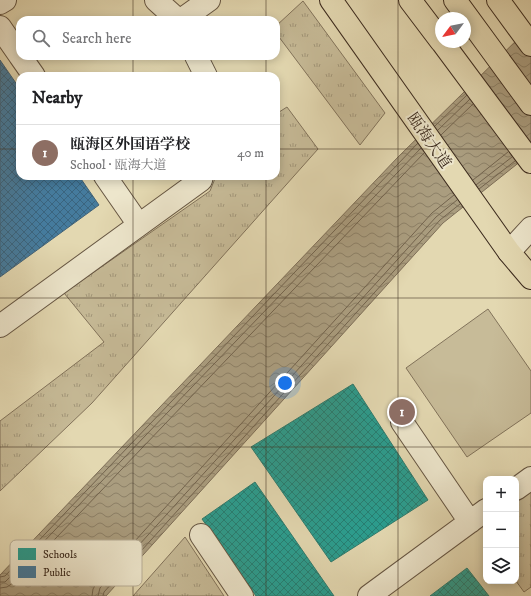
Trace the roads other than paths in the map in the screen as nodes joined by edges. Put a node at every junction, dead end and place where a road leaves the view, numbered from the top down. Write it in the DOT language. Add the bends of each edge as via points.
graph roads {
  1 [pos="5,0"];
  2 [pos="156,0"];
  3 [pos="209,0"];
  4 [pos="331,0"];
  5 [pos="410,0"];
  6 [pos="455,0"];
  7 [pos="498,0"];
  8 [pos="0,3"];
  9 [pos="174,16"];
  10 [pos="187,16"];
  11 [pos="0,27"];
  12 [pos="435,33"];
  13 [pos="526,39"];
  14 [pos="446,48"];
  15 [pos="16,50"];
  16 [pos="23,60"];
  17 [pos="198,60"];
  18 [pos="31,72"];
  19 [pos="204,72"];
  20 [pos="531,104"];
  21 [pos="531,162"];
  22 [pos="108,180"];
  23 [pos="201,180"];
  24 [pos="140,225"];
  25 [pos="531,228"];
  26 [pos="509,252"];
  27 [pos="531,278"];
  28 [pos="0,326"];
  29 [pos="402,422"];
  30 [pos="531,478"];
  31 [pos="519,487"];
  32 [pos="478,516"];
  33 [pos="201,535"];
  34 [pos="242,596"];
  35 [pos="369,596"];
  1 -- 8 [label="street"];
  2 -- 9 [label="street"];
  3 -- 10 [label="street"];
  4 -- 26 [label="main road, 瓯海大道"];
  5 -- 12 [label="main road"];
  6 -- 20 [label="main road"];
  7 -- 13 [label="main road"];
  11 -- 15 [label="street"];
  14 -- 21 [label="main road"];
  16 -- 18 [label="street"];
  17 -- 19 [label="street"];
  22 -- 24 [label="street"];
  23 -- 24 [label="street"];
  24 -- 28 [label="street"];
  25 -- 26 [label="street"];
  26 -- 27 [label="main road, 瓯海大道"];
  29 -- 32 [label="street"];
  30 -- 31 [label="street"];
  32 -- 35 [label="street"];
  33 -- 34 [label="street"];
}
